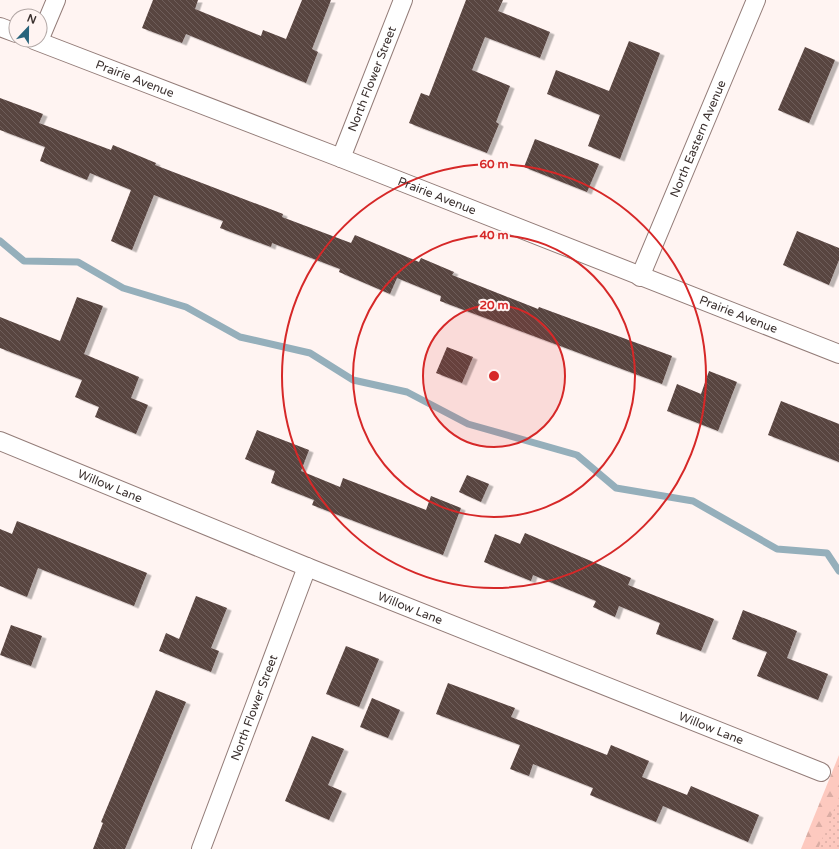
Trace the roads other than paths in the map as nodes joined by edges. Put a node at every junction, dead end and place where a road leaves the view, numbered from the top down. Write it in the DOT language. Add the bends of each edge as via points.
graph roads {
  1 [pos="56,0"];
  2 [pos="403,0"];
  3 [pos="756,0"];
  4 [pos="48,18"];
  5 [pos="48,44"];
  6 [pos="342,158"];
  7 [pos="640,277"];
  8 [pos="839,354"];
  9 [pos="0,442"];
  10 [pos="307,567"];
  11 [pos="821,772"];
  12 [pos="201,849"];
  1 -- 4 [label="street"];
  2 -- 6 [label="street, North Flower Street"];
  3 -- 7 [label="street, North Eastern Avenue"];
  5 -- 6 [label="street, Prairie Avenue"];
  6 -- 7 [label="street, Prairie Avenue"];
  7 -- 8 [label="street, Prairie Avenue"];
  9 -- 10 [label="street, Willow Lane"];
  10 -- 11 [label="street, Willow Lane"];
  10 -- 12 [label="street, North Flower Street"];
}
